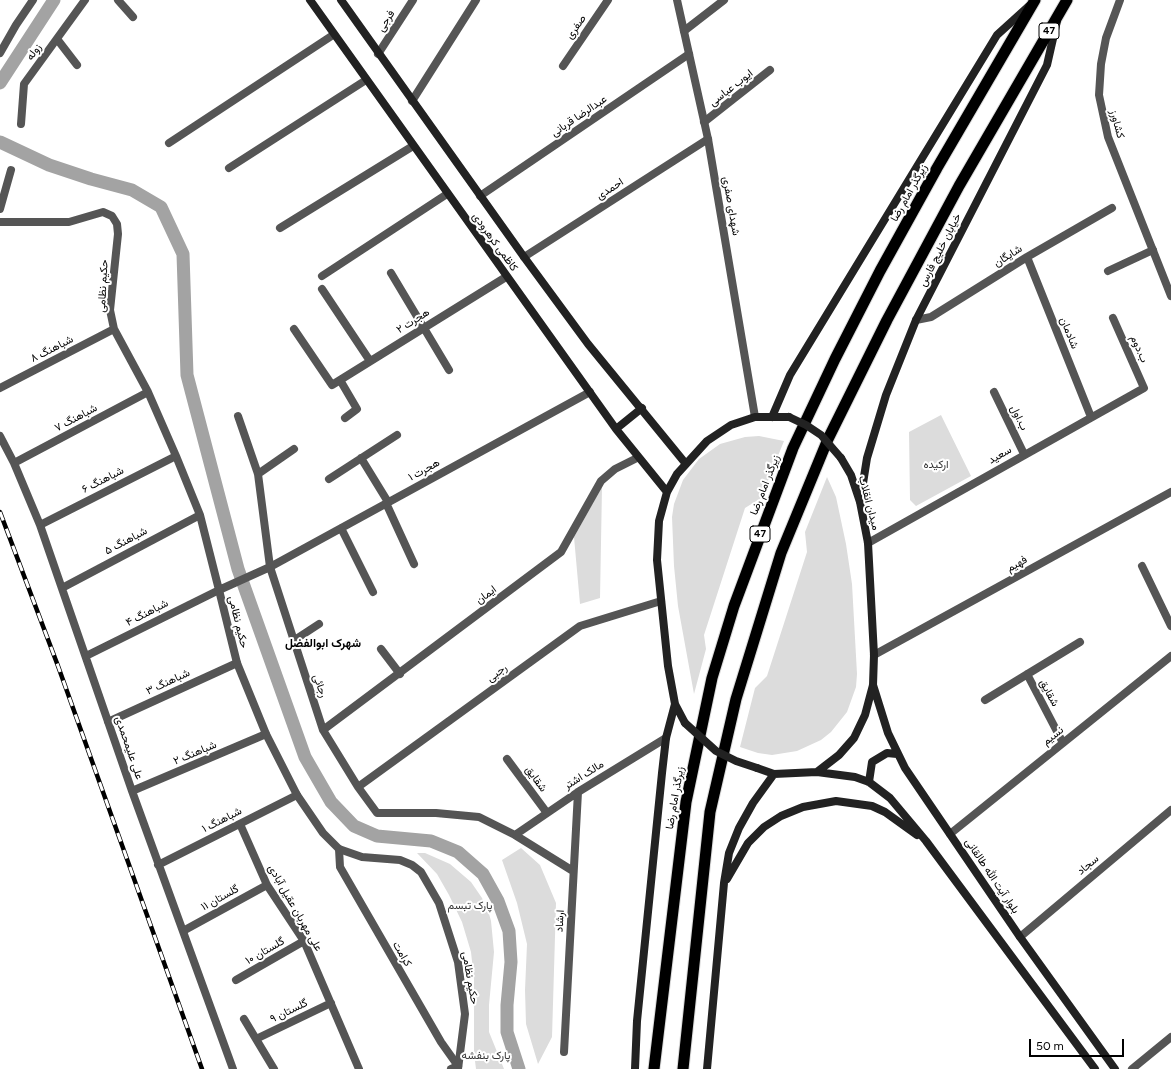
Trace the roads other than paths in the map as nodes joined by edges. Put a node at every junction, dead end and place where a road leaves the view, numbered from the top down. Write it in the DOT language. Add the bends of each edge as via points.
graph roads {
  1 [pos="33,0"];
  2 [pos="85,0"];
  3 [pos="118,0"];
  4 [pos="310,0"];
  5 [pos="341,0"];
  6 [pos="412,0"];
  7 [pos="476,0"];
  8 [pos="608,0"];
  9 [pos="677,0"];
  10 [pos="724,0"];
  11 [pos="1035,0"];
  12 [pos="1067,0"];
  13 [pos="1120,0"];
  14 [pos="1058,16"];
  15 [pos="133,18"];
  16 [pos="684,31"];
  17 [pos="333,35"];
  18 [pos="57,39"];
  19 [pos="0,53"];
  20 [pos="378,54"];
  21 [pos="689,54"];
  22 [pos="77,65"];
  23 [pos="562,66"];
  24 [pos="770,70"];
  25 [pos="366,80"];
  26 [pos="412,101"];
  27 [pos="704,122"];
  28 [pos="21,124"];
  29 [pos="708,139"];
  30 [pos="169,142"];
  31 [pos="413,146"];
  32 [pos="229,168"];
  33 [pos="11,170"];
  34 [pos="447,194"];
  35 [pos="480,196"];
  36 [pos="0,208"];
  37 [pos="1112,208"];
  38 [pos="0,222"];
  39 [pos="280,228"];
  40 [pos="1153,250"];
  41 [pos="524,257"];
  42 [pos="1026,257"];
  43 [pos="1108,271"];
  44 [pos="391,273"];
  45 [pos="322,276"];
  46 [pos="506,277"];
  47 [pos="322,289"];
  48 [pos="1171,296"];
  49 [pos="1113,318"];
  50 [pos="916,320"];
  51 [pos="424,328"];
  52 [pos="114,329"];
  53 [pos="294,329"];
  54 [pos="370,361"];
  55 [pos="449,370"];
  56 [pos="340,380"];
  57 [pos="0,388"];
  58 [pos="1144,388"];
  59 [pos="148,392"];
  60 [pos="590,392"];
  61 [pos="994,392"];
  62 [pos="642,408"];
  63 [pos="238,416"];
  64 [pos="755,417"];
  65 [pos="772,417"];
  66 [pos="1091,417"];
  67 [pos="345,418"];
  68 [pos="616,429"];
  69 [pos="397,435"];
  70 [pos="0,436"];
  71 [pos="294,449"];
  72 [pos="1024,454"];
  73 [pos="176,456"];
  74 [pos="361,458"];
  75 [pos="637,458"];
  76 [pos="14,463"];
  77 [pos="686,464"];
  78 [pos="258,474"];
  79 [pos="329,479"];
  80 [pos="666,492"];
  81 [pos="1171,492"];
  82 [pos="860,502"];
  83 [pos="387,503"];
  84 [pos="200,515"];
  85 [pos="40,525"];
  86 [pos="340,528"];
  87 [pos="868,543"];
  88 [pos="414,564"];
  89 [pos="1142,566"];
  90 [pos="270,567"];
  91 [pos="256,573"];
  92 [pos="62,588"];
  93 [pos="223,588"];
  94 [pos="373,592"];
  95 [pos="661,601"];
  96 [pos="319,624"];
  97 [pos="1171,626"];
  98 [pos="293,641"];
  99 [pos="1080,642"];
  100 [pos="381,649"];
  101 [pos="874,655"];
  102 [pos="86,656"];
  103 [pos="1171,656"];
  104 [pos="237,662"];
  105 [pos="400,674"];
  106 [pos="1027,674"];
  107 [pos="873,685"];
  108 [pos="985,700"];
  109 [pos="675,704"];
  110 [pos="108,722"];
  111 [pos="323,730"];
  112 [pos="266,734"];
  113 [pos="666,738"];
  114 [pos="1063,743"];
  115 [pos="897,754"];
  116 [pos="507,759"];
  117 [pos="817,772"];
  118 [pos="774,774"];
  119 [pos="869,782"];
  120 [pos="358,787"];
  121 [pos="132,792"];
  122 [pos="578,792"];
  123 [pos="297,795"];
  124 [pos="1171,810"];
  125 [pos="547,813"];
  126 [pos="240,824"];
  127 [pos="950,834"];
  128 [pos="516,835"];
  129 [pos="926,841"];
  130 [pos="339,849"];
  131 [pos="158,864"];
  132 [pos="573,871"];
  133 [pos="724,883"];
  134 [pos="267,885"];
  135 [pos="182,931"];
  136 [pos="1020,937"];
  137 [pos="304,941"];
  138 [pos="236,980"];
  139 [pos="331,1003"];
  140 [pos="244,1019"];
  141 [pos="1171,1037"];
  142 [pos="256,1039"];
  143 [pos="564,1052"];
  144 [pos="455,1068"];
  145 [pos="233,1069"];
  146 [pos="274,1069"];
  147 [pos="359,1069"];
  148 [pos="635,1069"];
  149 [pos="654,1069"];
  150 [pos="683,1069"];
  151 [pos="707,1069"];
  152 [pos="1094,1069"];
  153 [pos="1115,1069"];
  154 [pos="1132,1069"];
  1 -- 19 [label="street"];
  2 -- 18 [label="street, زوله"];
  3 -- 15 [label="street"];
  4 -- 17 [label="main road, کاظمی کرهرودی"];
  5 -- 20 [label="main road, کاظمی کرهرودی"];
  6 -- 20 [label="street, فرجی"];
  7 -- 26 [label="street"];
  8 -- 23 [label="street, صفری"];
  9 -- 16 [label="street, شهدای صفری"];
  10 -- 16 [label="street"];
  11 -- 65 [label="main road" via="997,35 790,375"];
  11 -- 149 [label="highway, زیرگذر امام رضا / 47" via="880,271 835,359 793,448 734,606 712,678 686,802"];
  12 -- 14 [label="highway, 47"];
  13 -- 40 [label="street, کشاورز" via="1106,38 1099,95 1108,137"];
  14 -- 50 [label="main road, خیابان خلیج فارس" via="1048,65"];
  14 -- 150 [label="highway, 47" via="959,186 880,333 828,439 781,553 736,699 710,812"];
  16 -- 21 [label="street, شهدای صفری"];
  17 -- 25 [label="main road, کاظمی کرهرودی"];
  17 -- 30 [label="street"];
  18 -- 22 [label="street"];
  18 -- 28 [label="street, زوله" via="24,84"];
  20 -- 26 [label="main road, کاظمی کرهرودی"];
  21 -- 27 [label="street, شهدای صفری"];
  21 -- 35 [label="street, عبدالرضا قربانی"];
  24 -- 27 [label="street, ایوب عباسی"];
  25 -- 31 [label="main road, کاظمی کرهرودی"];
  25 -- 32 [label="street"];
  26 -- 35 [label="main road, کاظمی کرهرودی"];
  27 -- 29 [label="street, شهدای صفری"];
  29 -- 41 [label="street, احمدی"];
  29 -- 64 [label="street, شهدای صفری"];
  31 -- 34 [label="main road, کاظمی کرهرودی"];
  31 -- 39 [label="street"];
  33 -- 36 [label="street"];
  34 -- 45 [label="street"];
  34 -- 46 [label="main road, کاظمی کرهرودی"];
  35 -- 41 [label="main road, کاظمی کرهرودی"];
  37 -- 42 [label="street, شایگان"];
  38 -- 52 [label="street, حکیم نظامی" via="69,222 103,212 112,216 117,224 118,234 110,310"];
  40 -- 43 [label="street"];
  40 -- 48 [label="street, کشاورز"];
  41 -- 62 [label="main road, کاظمی کرهرودی" via="588,344"];
  42 -- 50 [label="street, شایگان" via="931,317"];
  42 -- 66 [label="street, شادمان"];
  44 -- 51 [label="street"];
  46 -- 51 [label="street, هجرت ۲"];
  46 -- 60 [label="main road, کاظمی کرهرودی"];
  47 -- 54 [label="street"];
  49 -- 58 [label="street, ب.دوم"];
  50 -- 82 [label="main road, خیابان خلیج فارس" via="886,395 867,458"];
  51 -- 54 [label="street, هجرت ۲"];
  51 -- 55 [label="street"];
  52 -- 57 [label="street, شباهنگ ۸"];
  52 -- 59 [label="street, حکیم نظامی"];
  53 -- 56 [label="street, هجرت ۲" via="332,385"];
  54 -- 56 [label="street, هجرت ۲"];
  56 -- 67 [label="street" via="358,409"];
  58 -- 66 [label="street, سعید"];
  59 -- 73 [label="street, حکیم نظامی"];
  59 -- 76 [label="street, شباهنگ ۷"];
  60 -- 68 [label="main road, کاظمی کرهرودی"];
  60 -- 83 [label="street, هجرت ۱"];
  61 -- 72 [label="street, ب.اول"];
  62 -- 68 [label="main road"];
  62 -- 77 [label="main road, کاظمی کرهرودی"];
  63 -- 78 [label="street, رجائی"];
  64 -- 65 [label="main road, میدان انقلاب"];
  64 -- 77 [label="main road, میدان انقلاب" via="731,425 707,441"];
  65 -- 82 [label="main road, میدان انقلاب, bridge" via="789,417 820,435 841,458 851,475"];
  66 -- 72 [label="street, سعید"];
  68 -- 75 [label="main road, کاظمی کرهرودی"];
  69 -- 74 [label="street"];
  70 -- 76 [label="street, علی علیمحمدی"];
  71 -- 78 [label="street"];
  72 -- 87 [label="street, سعید"];
  73 -- 84 [label="street, حکیم نظامی"];
  73 -- 85 [label="street, شباهنگ ۶"];
  74 -- 79 [label="street"];
  74 -- 83 [label="street"];
  75 -- 80 [label="main road, کاظمی کرهرودی"];
  75 -- 105 [label="street, ایمان" via="615,469 601,481 560,552"];
  76 -- 85 [label="street, علی علیمحمدی"];
  77 -- 80 [label="main road, میدان انقلاب"];
  78 -- 90 [label="street, رجائی"];
  80 -- 95 [label="main road, میدان انقلاب" via="659,521"];
  81 -- 101 [label="street, فهیم"];
  82 -- 87 [label="main road, میدان انقلاب"];
  83 -- 86 [label="street, هجرت ۱"];
  83 -- 88 [label="street"];
  84 -- 92 [label="street, شباهنگ ۵"];
  84 -- 93 [label="street, حکیم نظامی"];
  85 -- 92 [label="street, علی علیمحمدی"];
  86 -- 90 [label="street, هجرت ۱"];
  86 -- 94 [label="street"];
  87 -- 101 [label="main road, میدان انقلاب"];
  89 -- 97 [label="street"];
  90 -- 91 [label="street, هجرت ۱"];
  90 -- 98 [label="street, رجائی"];
  91 -- 93 [label="street, شباهنگ ۴"];
  92 -- 102 [label="street, علی علیمحمدی"];
  93 -- 102 [label="street, شباهنگ ۴"];
  93 -- 104 [label="street, حکیم نظامی"];
  95 -- 109 [label="main road, میدان انقلاب"];
  95 -- 120 [label="street, رجبی" via="580,626"];
  96 -- 98 [label="street"];
  98 -- 111 [label="street, رجائی"];
  99 -- 106 [label="street"];
  100 -- 105 [label="street"];
  101 -- 107 [label="main road, میدان انقلاب"];
  102 -- 110 [label="street, علی علیمحمدی"];
  103 -- 114 [label="street, نسیم"];
  104 -- 110 [label="street, شباهنگ ۳"];
  104 -- 112 [label="street, حکیم نظامی"];
  105 -- 111 [label="street, ایمان"];
  106 -- 108 [label="street"];
  106 -- 114 [label="street, شقایق"];
  107 -- 115 [label="main road, بلوار آیت الله طالقانی"];
  107 -- 117 [label="main road, میدان انقلاب" via="865,715 854,738 839,755"];
  109 -- 113 [label="main road"];
  109 -- 118 [label="main road, میدان انقلاب, bridge" via="685,723 716,751"];
  110 -- 121 [label="street, علی علیمحمدی"];
  111 -- 120 [label="street, رجائی"];
  112 -- 121 [label="street, شباهنگ ۲"];
  112 -- 123 [label="street, حکیم نظامی"];
  113 -- 122 [label="street, مالک اشتر"];
  113 -- 148 [label="main road" via="637,1021"];
  114 -- 127 [label="street, نسیم"];
  115 -- 119 [label="main road" via="887,753 872,762"];
  115 -- 127 [label="main road, بلوار آیت الله طالقانی"];
  116 -- 125 [label="street, شقایق"];
  117 -- 118 [label="main road, میدان انقلاب"];
  117 -- 119 [label="main road" via="855,777"];
  118 -- 133 [label="main road" via="752,803 739,828 729,853"];
  119 -- 129 [label="main road" via="890,798"];
  120 -- 128 [label="street, رجائی" via="377,813 436,813 479,817"];
  121 -- 131 [label="street, علی علیمحمدی"];
  122 -- 125 [label="street, مالک اشتر"];
  122 -- 132 [label="street, ارشاد"];
  123 -- 126 [label="street, شباهنگ ۱"];
  123 -- 130 [label="street, حکیم نظامی" via="323,833"];
  124 -- 136 [label="street, سجاد"];
  125 -- 128 [label="street, مالک اشتر"];
  126 -- 131 [label="street, شباهنگ ۱"];
  126 -- 134 [label="street, علی مهربان عقیل آبادی"];
  127 -- 136 [label="main road, بلوار آیت الله طالقانی"];
  128 -- 132 [label="street"];
  129 -- 133 [label="main road" via="885,812 872,806 854,802 819,803 782,816 764,827 748,843"];
  129 -- 152 [label="main road"];
  130 -- 144 [label="street, کرامت" via="340,867"];
  130 -- 144 [label="street, حکیم نظامی" via="362,856 400,860 412,865 421,872 439,903 458,962 465,1014"];
  131 -- 135 [label="street, علی علیمحمدی"];
  132 -- 143 [label="street, ارشاد"];
  133 -- 151 [label="main road"];
  134 -- 135 [label="street, گلستان ۱۱"];
  134 -- 137 [label="street, علی مهربان عقیل آبادی"];
  135 -- 145 [label="street, علی علیمحمدی"];
  136 -- 153 [label="main road, بلوار آیت الله طالقانی"];
  137 -- 138 [label="street, گلستان ۱۰"];
  137 -- 139 [label="street, علی مهربان عقیل آبادی"];
  139 -- 142 [label="street, گلستان ۹"];
  139 -- 147 [label="street, علی مهربان عقیل آبادی"];
  140 -- 142 [label="street"];
  141 -- 154 [label="street"];
  142 -- 146 [label="street"];
}
